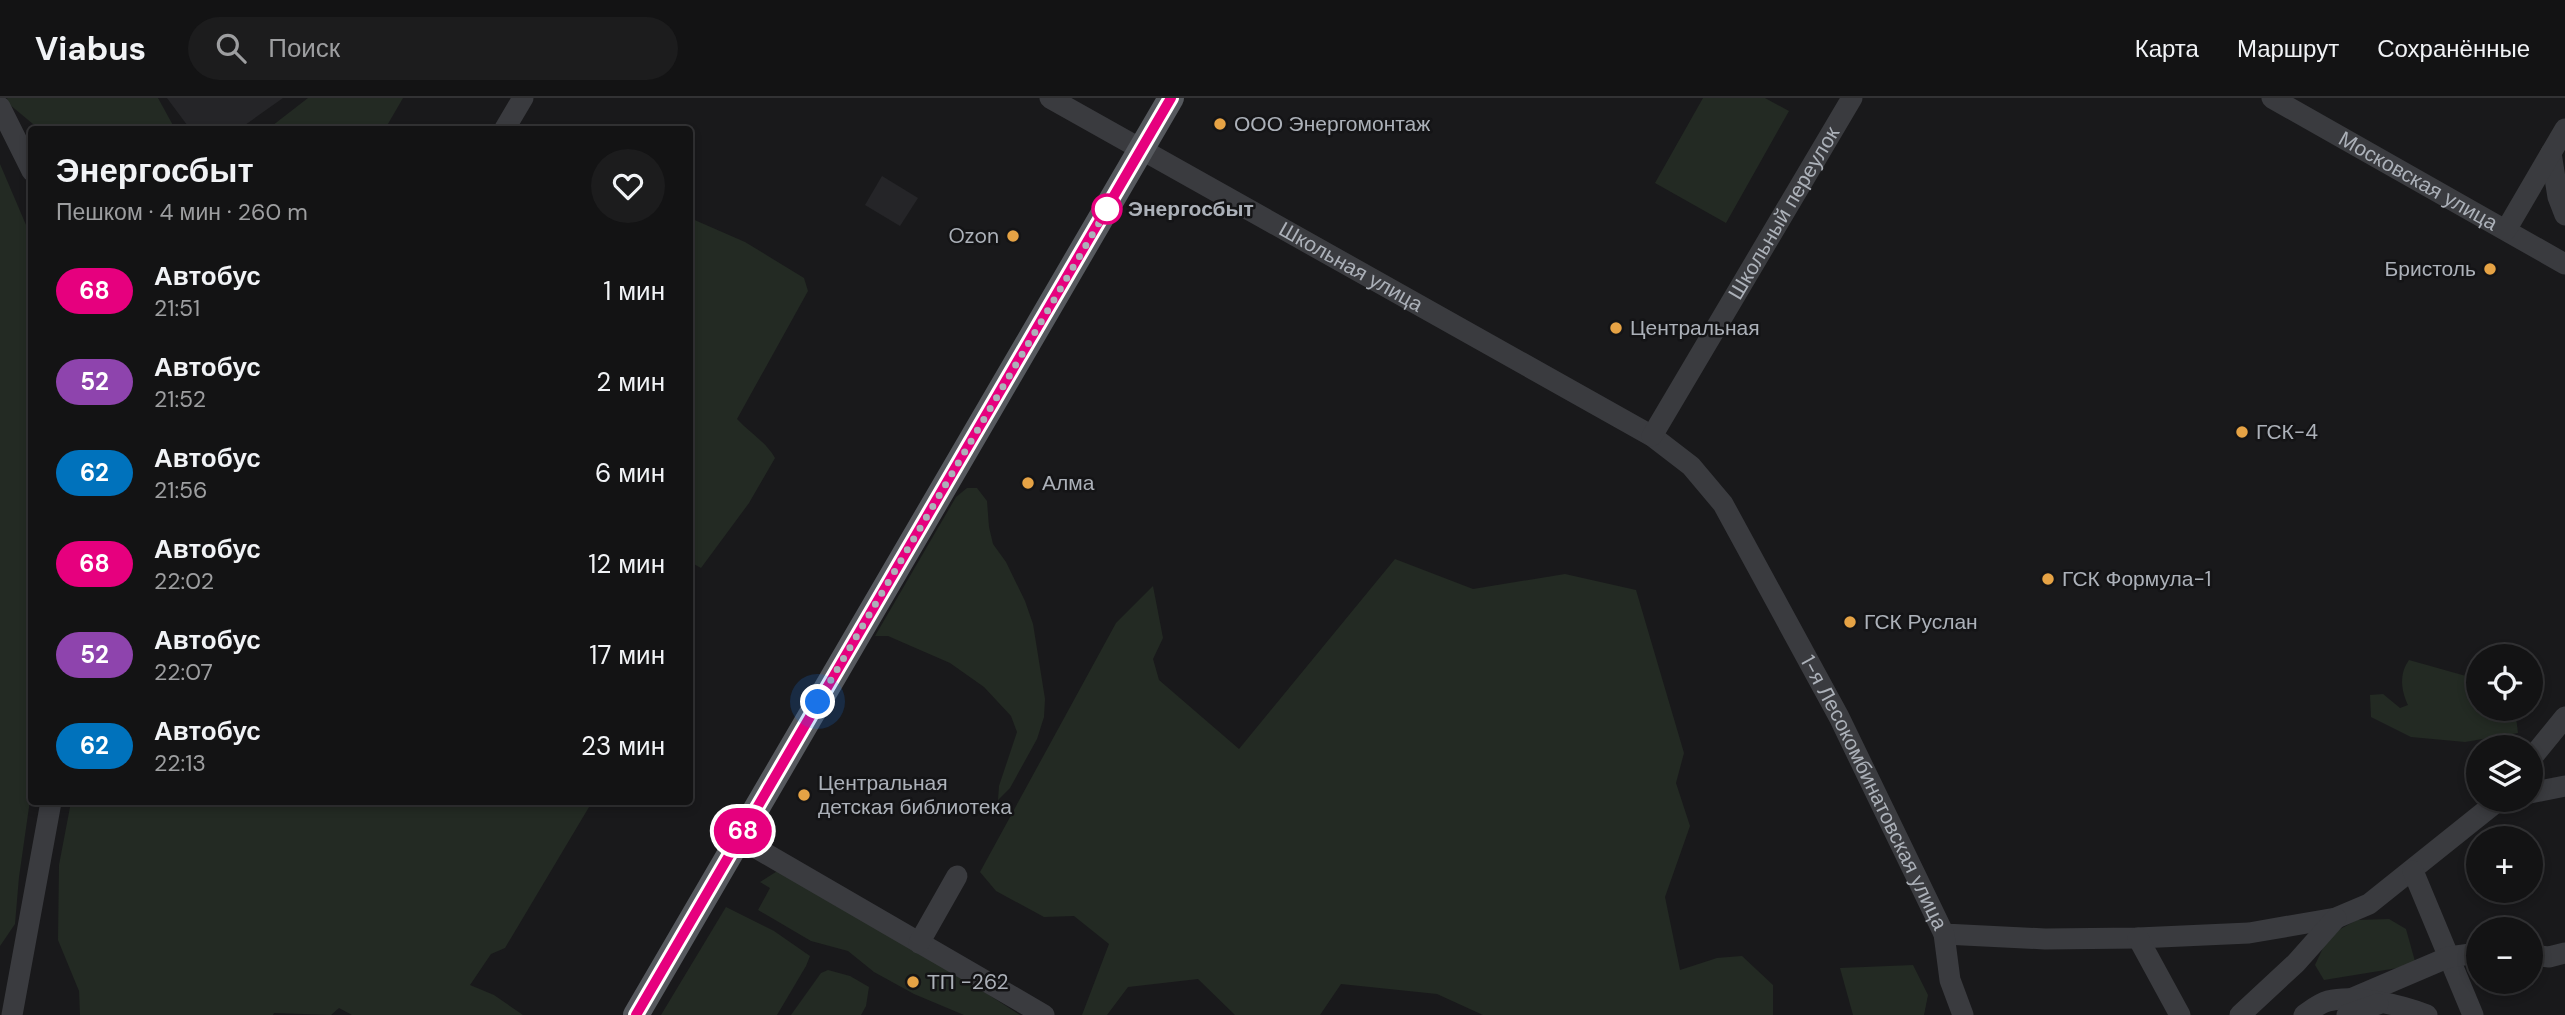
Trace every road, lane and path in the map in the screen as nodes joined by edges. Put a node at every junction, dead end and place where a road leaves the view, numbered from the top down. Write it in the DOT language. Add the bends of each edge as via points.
graph roads {
  1 [pos="523,98"];
  2 [pos="1050,98"];
  3 [pos="1171,98"];
  4 [pos="1852,98"];
  5 [pos="2272,98"];
  6 [pos="0,107"];
  7 [pos="506,126"];
  8 [pos="2565,129"];
  9 [pos="1142,150"];
  10 [pos="2551,153"];
  11 [pos="28,163"];
  12 [pos="2565,215"];
  13 [pos="2506,230"];
  14 [pos="2565,264"];
  15 [pos="1652,436"];
  16 [pos="2565,717"];
  17 [pos="2543,744"];
  18 [pos="2565,786"];
  19 [pos="2543,790"];
  20 [pos="50,805"];
  21 [pos="2484,812"];
  22 [pos="739,838"];
  23 [pos="2413,871"];
  24 [pos="957,876"];
  25 [pos="2336,918"];
  26 [pos="1944,934"];
  27 [pos="2138,938"];
  28 [pos="919,943"];
  29 [pos="2565,953"];
  30 [pos="2466,955"];
  31 [pos="2543,956"];
  32 [pos="2449,957"];
  33 [pos="2350,1007"];
  34 [pos="12,1015"];
  35 [pos="636,1015"];
  36 [pos="1044,1015"];
  37 [pos="1963,1015"];
  38 [pos="2180,1015"];
  39 [pos="2240,1015"];
  40 [pos="2304,1015"];
  41 [pos="2427,1015"];
  42 [pos="2473,1015"];
  1 -- 7 [label="street"];
  2 -- 9 [label="street, Школьная улица"];
  3 -- 9 [label="main road"];
  4 -- 15 [label="street, Школьный переулок"];
  5 -- 13 [label="street, Московская улица"];
  6 -- 11 [label="street"];
  8 -- 10 [label="street"];
  9 -- 15 [label="street, Школьная улица"];
  9 -- 22 [label="main road"];
  10 -- 12 [label="street"];
  10 -- 13 [label="street"];
  13 -- 14 [label="street, Московская улица"];
  15 -- 26 [label="street, 1-я Лесокомбинатовская улица" via="1691,466 1723,504 1839,717"];
  16 -- 17 [label="street"];
  18 -- 19 [label="street"];
  20 -- 34 [label="street"];
  21 -- 23 [label="street"];
  22 -- 28 [label="street"];
  22 -- 35 [label="main road"];
  23 -- 25 [label="street" via="2369,904"];
  23 -- 32 [label="street"];
  24 -- 28 [label="street"];
  25 -- 27 [label="street, 1-я Лесокомбинатовская улица" via="2249,933"];
  25 -- 39 [label="street"];
  26 -- 27 [label="street, 1-я Лесокомбинатовская улица"];
  26 -- 37 [label="street" via="1950,980"];
  27 -- 38 [label="street"];
  28 -- 36 [label="street"];
  29 -- 31 [label="street"];
  30 -- 32 [label="street"];
  32 -- 33 [label="street"];
  32 -- 42 [label="street"];
  33 -- 40 [label="street" via="2326,1001"];
  33 -- 41 [label="street" via="2380,1004"];
}
